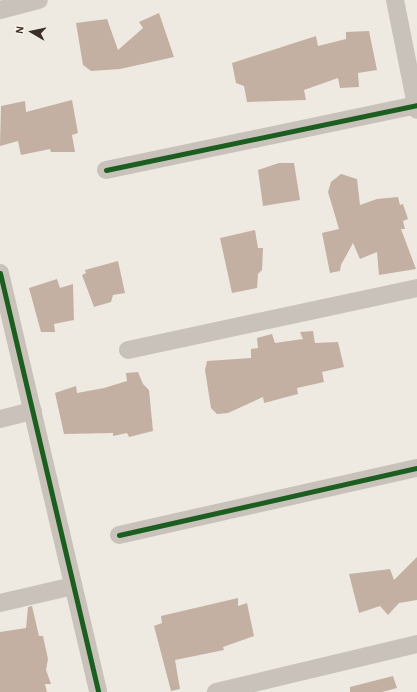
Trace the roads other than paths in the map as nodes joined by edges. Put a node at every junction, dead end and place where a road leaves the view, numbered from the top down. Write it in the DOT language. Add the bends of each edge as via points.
graph roads {
  1 [pos="39,0"];
  2 [pos="395,0"];
  3 [pos="0,10"];
  4 [pos="416,107"];
  5 [pos="106,170"];
  6 [pos="0,273"];
  7 [pos="417,288"];
  8 [pos="128,350"];
  9 [pos="33,411"];
  10 [pos="0,419"];
  11 [pos="417,468"];
  12 [pos="119,535"];
  13 [pos="73,586"];
  14 [pos="0,603"];
  15 [pos="417,644"];
  16 [pos="98,692"];
  17 [pos="216,692"];
  1 -- 3 [label="street"];
  2 -- 4 [label="street"];
  4 -- 5 [label="street"];
  6 -- 9 [label="street"];
  7 -- 8 [label="street"];
  9 -- 10 [label="street"];
  9 -- 13 [label="street"];
  11 -- 12 [label="street"];
  13 -- 14 [label="street"];
  13 -- 16 [label="street"];
  15 -- 17 [label="street"];
}
